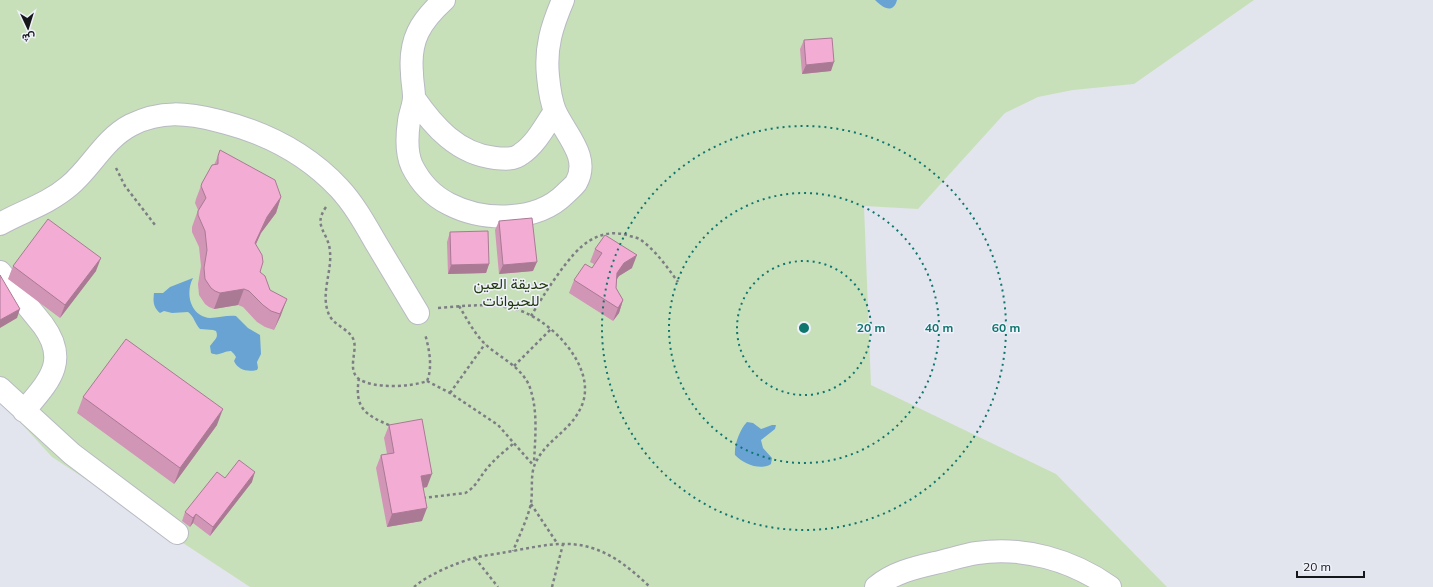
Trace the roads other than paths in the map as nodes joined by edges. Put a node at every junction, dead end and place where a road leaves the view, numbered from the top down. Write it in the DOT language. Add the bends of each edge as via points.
graph roads {
  1 [pos="444,0"];
  2 [pos="563,0"];
  3 [pos="414,98"];
  4 [pos="555,111"];
  5 [pos="0,224"];
  6 [pos="0,272"];
  7 [pos="418,313"];
  8 [pos="0,388"];
  9 [pos="24,411"];
  10 [pos="176,533"];
  11 [pos="876,587"];
  12 [pos="1110,587"];
  1 -- 3 [label="lane" via="422,23 413,42 411,72"];
  2 -- 4 [label="lane" via="549,36 547,56"];
  3 -- 4 [label="lane" via="429,119 459,146 472,153 497,159 509,159 520,155 531,146"];
  3 -- 4 [label="lane" via="408,139 411,164 418,177 448,204 489,216 508,216 541,210 560,198 575,183 580,171 580,159"];
  5 -- 7 [label="lane" via="53,198 69,186 84,172 106,144 129,126 149,118 175,113 206,118 248,130 287,147 322,171 354,207"];
  6 -- 9 [label="lane" via="50,334 54,344 55,361 50,377"];
  8 -- 9 [label="lane"];
  9 -- 10 [label="lane" via="72,454"];
  11 -- 12 [label="lane" via="909,569 977,553 1003,552 1026,553 1069,564"];
}
